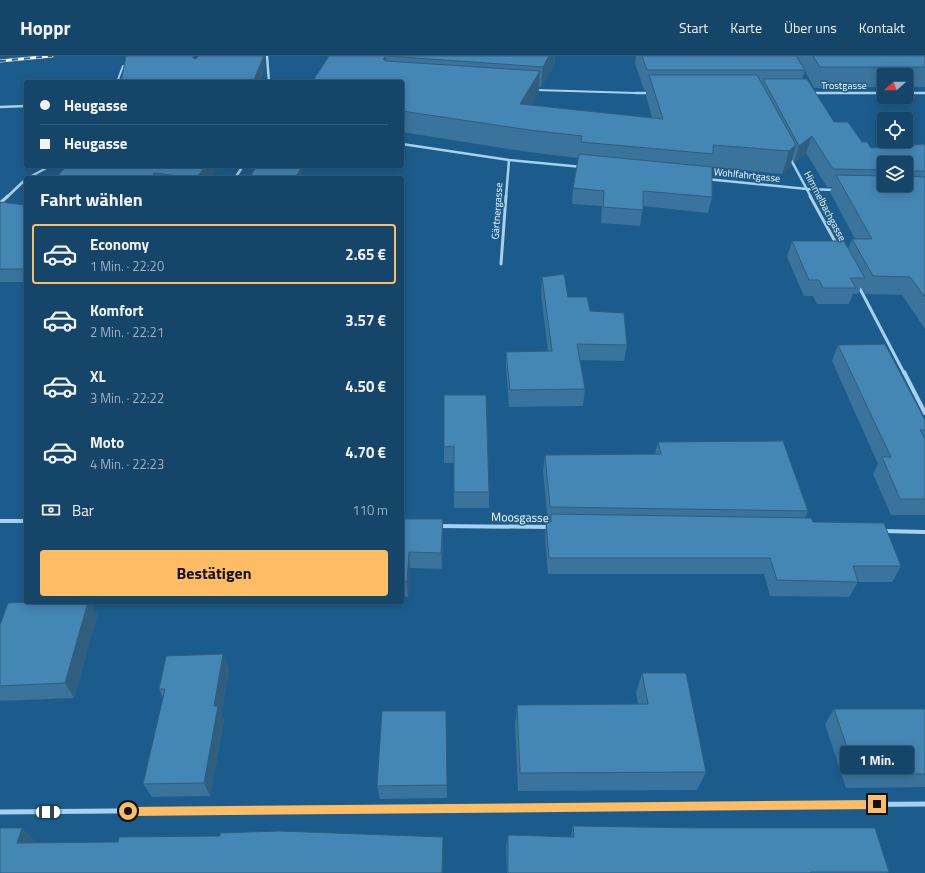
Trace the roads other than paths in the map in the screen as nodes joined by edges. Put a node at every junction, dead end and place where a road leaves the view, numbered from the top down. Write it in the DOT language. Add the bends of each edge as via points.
graph roads {
  1 [pos="266,56"];
  2 [pos="131,65"];
  3 [pos="119,80"];
  4 [pos="269,80"];
  5 [pos="532,90"];
  6 [pos="636,93"];
  7 [pos="652,93"];
  8 [pos="808,93"];
  9 [pos="877,93"];
  10 [pos="913,93"];
  11 [pos="925,93"];
  12 [pos="24,106"];
  13 [pos="0,107"];
  14 [pos="404,144"];
  15 [pos="785,148"];
  16 [pos="509,160"];
  17 [pos="46,168"];
  18 [pos="588,168"];
  19 [pos="32,176"];
  20 [pos="705,179"];
  21 [pos="24,182"];
  22 [pos="807,189"];
  23 [pos="839,190"];
  24 [pos="0,203"];
  25 [pos="837,246"];
  26 [pos="501,264"];
  27 [pos="855,281"];
  28 [pos="925,412"];
  29 [pos="0,521"];
  30 [pos="24,521"];
  31 [pos="434,526"];
  32 [pos="560,527"];
  33 [pos="878,531"];
  34 [pos="925,532"];
  35 [pos="925,804"];
  36 [pos="0,812"];
  1 -- 4 [label="street"];
  2 -- 3 [label="lane" via="123,66"];
  5 -- 6 [label="lane"];
  6 -- 7 [label="street"];
  8 -- 9 [label="street, Trostgasse"];
  10 -- 11 [label="street"];
  12 -- 13 [label="street"];
  14 -- 16 [label="street"];
  15 -- 22 [label="street, Himmelbachgasse"];
  16 -- 18 [label="street"];
  16 -- 26 [label="street, Gärtnergasse"];
  17 -- 19 [label="street"];
  20 -- 22 [label="street, Wohlfahrtgasse"];
  21 -- 24 [label="street"];
  22 -- 23 [label="street, Wohlfahrtgasse"];
  22 -- 25 [label="street, Himmelbachgasse"];
  27 -- 28 [label="street"];
  29 -- 30 [label="street"];
  31 -- 32 [label="street, Moosgasse"];
  33 -- 34 [label="street"];
  35 -- 36 [label="street"];
}
